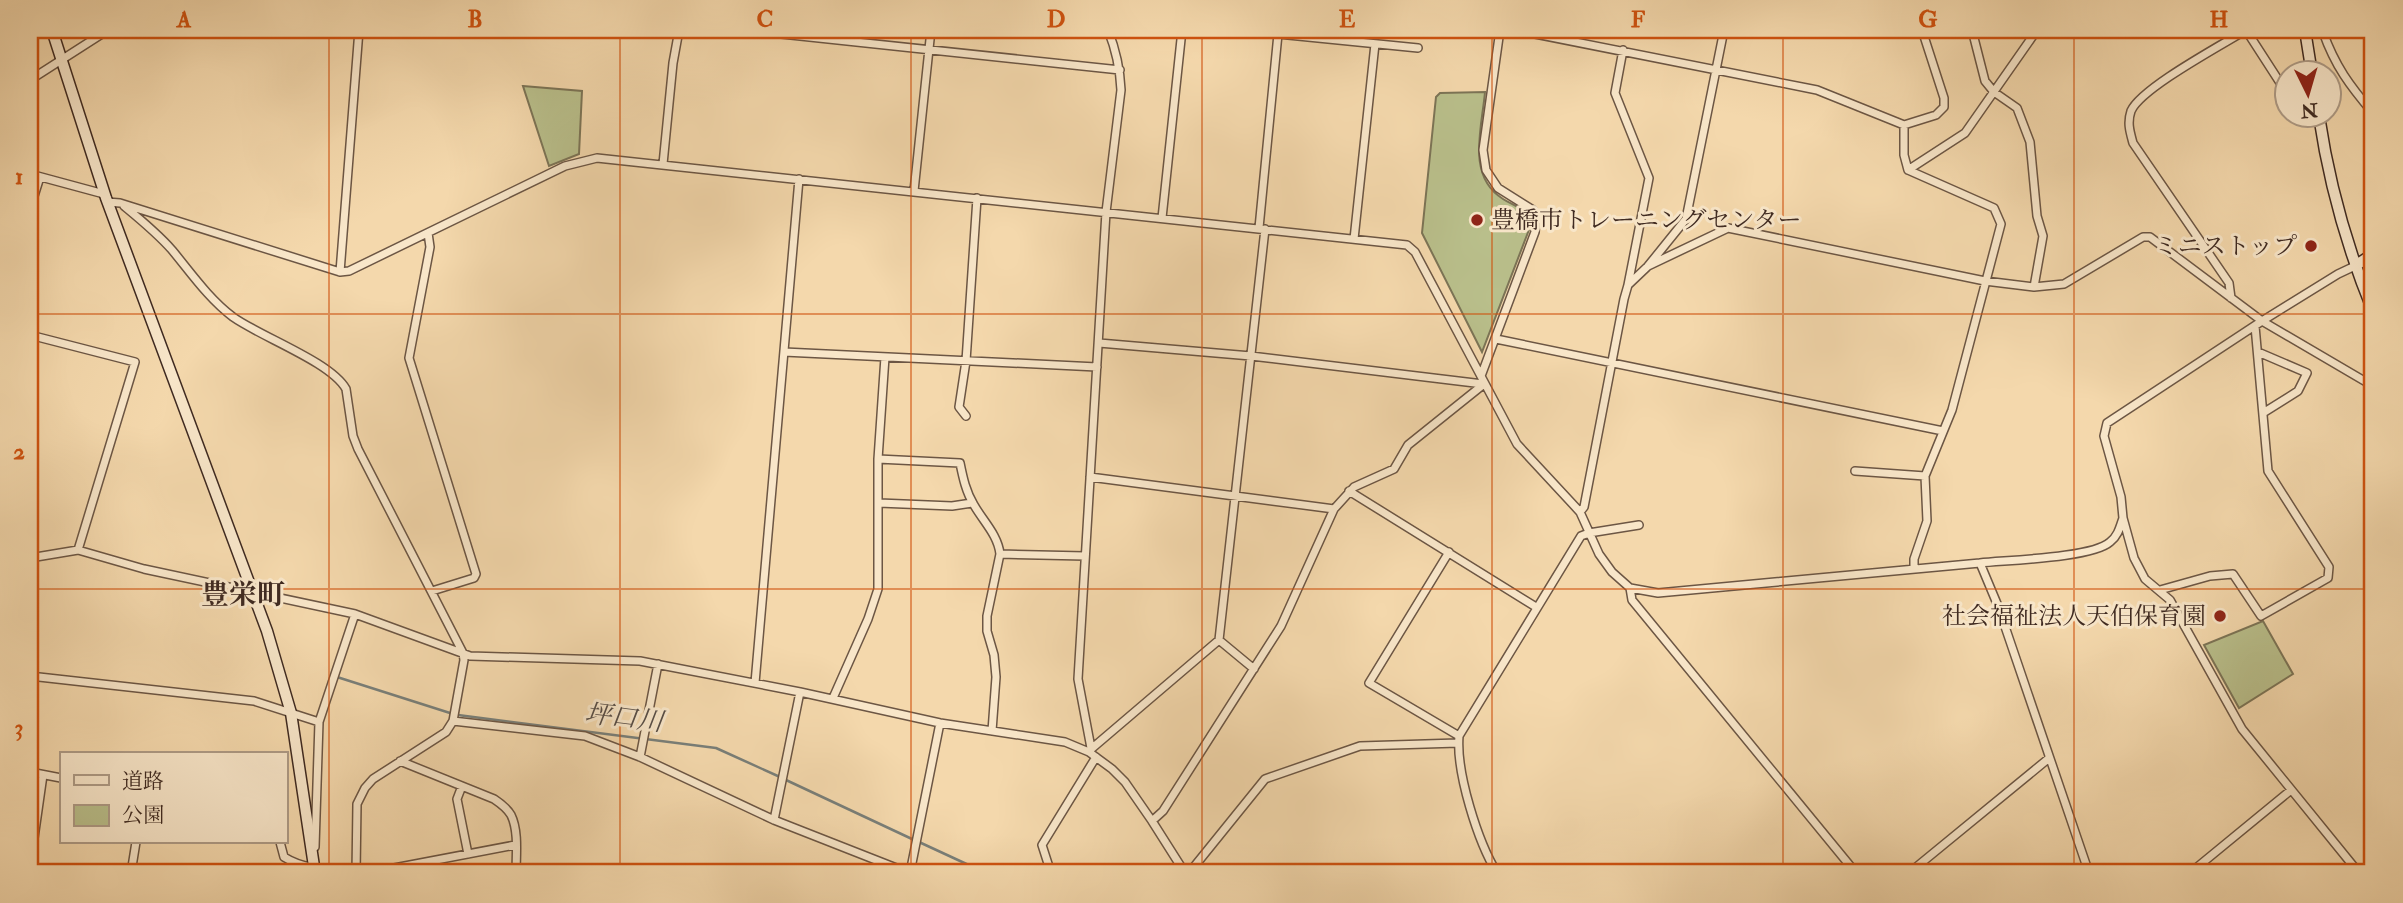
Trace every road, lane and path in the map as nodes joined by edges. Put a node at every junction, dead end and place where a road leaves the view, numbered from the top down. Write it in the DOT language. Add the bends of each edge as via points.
graph roads {
  1 [pos="52,30"];
  2 [pos="108,30"];
  3 [pos="359,30"];
  4 [pos="679,30"];
  5 [pos="744,30"];
  6 [pos="834,30"];
  7 [pos="931,30"];
  8 [pos="1108,30"];
  9 [pos="1182,30"];
  10 [pos="1239,30"];
  11 [pos="1452,30"];
  12 [pos="1515,30"];
  13 [pos="1724,30"];
  14 [pos="1922,30"];
  15 [pos="1972,30"];
  16 [pos="2037,30"];
  17 [pos="2306,30"];
  18 [pos="2318,30"];
  19 [pos="780,31"];
  20 [pos="1501,31"];
  21 [pos="1278,34"];
  22 [pos="833,39"];
  23 [pos="1375,44"];
  24 [pos="1418,48"];
  25 [pos="929,50"];
  26 [pos="1623,50"];
  27 [pos="2310,60"];
  28 [pos="63,61"];
  29 [pos="1120,70"];
  30 [pos="1716,70"];
  31 [pos="2274,74"];
  32 [pos="30,80"];
  33 [pos="1994,92"];
  34 [pos="2373,113"];
  35 [pos="1904,125"];
  36 [pos="2321,130"];
  37 [pos="663,164"];
  38 [pos="1908,170"];
  39 [pos="30,174"];
  40 [pos="40,177"];
  41 [pos="799,179"];
  42 [pos="914,191"];
  43 [pos="106,198"];
  44 [pos="976,198"];
  45 [pos="120,203"];
  46 [pos="30,209"];
  47 [pos="1106,212"];
  48 [pos="1162,218"];
  49 [pos="1262,229"];
  50 [pos="428,233"];
  51 [pos="1354,239"];
  52 [pos="2373,254"];
  53 [pos="1648,265"];
  54 [pos="2355,266"];
  55 [pos="340,272"];
  56 [pos="1985,281"];
  57 [pos="1628,285"];
  58 [pos="2034,287"];
  59 [pos="2231,298"];
  60 [pos="2373,310"];
  61 [pos="2259,323"];
  62 [pos="30,335"];
  63 [pos="1496,339"];
  64 [pos="1099,343"];
  65 [pos="784,352"];
  66 [pos="2258,352"];
  67 [pos="1251,356"];
  68 [pos="885,357"];
  69 [pos="966,361"];
  70 [pos="1612,362"];
  71 [pos="1097,367"];
  72 [pos="1482,380"];
  73 [pos="2373,386"];
  74 [pos="2263,412"];
  75 [pos="966,416"];
  76 [pos="1943,431"];
  77 [pos="878,459"];
  78 [pos="1855,471"];
  79 [pos="1926,476"];
  80 [pos="1090,477"];
  81 [pos="1349,491"];
  82 [pos="1235,495"];
  83 [pos="879,503"];
  84 [pos="972,503"];
  85 [pos="1334,509"];
  86 [pos="1580,512"];
  87 [pos="2123,518"];
  88 [pos="1639,525"];
  89 [pos="1589,533"];
  90 [pos="78,550"];
  91 [pos="1449,552"];
  92 [pos="1000,554"];
  93 [pos="1085,556"];
  94 [pos="30,558"];
  95 [pos="1980,563"];
  96 [pos="1914,568"];
  97 [pos="1630,588"];
  98 [pos="2160,590"];
  99 [pos="251,591"];
  100 [pos="432,591"];
  101 [pos="1536,607"];
  102 [pos="355,614"];
  103 [pos="1219,640"];
  104 [pos="463,653"];
  105 [pos="658,664"];
  106 [pos="1254,669"];
  107 [pos="30,676"];
  108 [pos="755,683"];
  109 [pos="800,692"];
  110 [pos="833,698"];
  111 [pos="291,713"];
  112 [pos="453,721"];
  113 [pos="319,722"];
  114 [pos="940,723"];
  115 [pos="992,730"];
  116 [pos="1459,740"];
  117 [pos="1092,752"];
  118 [pos="640,757"];
  119 [pos="2048,759"];
  120 [pos="400,761"];
  121 [pos="30,772"];
  122 [pos="43,775"];
  123 [pos="60,778"];
  124 [pos="462,786"];
  125 [pos="2291,790"];
  126 [pos="775,820"];
  127 [pos="1152,821"];
  128 [pos="136,844"];
  129 [pos="281,844"];
  130 [pos="515,845"];
  131 [pos="468,854"];
  132 [pos="30,866"];
  133 [pos="314,871"];
  134 [pos="356,872"];
  135 [pos="131,873"];
  136 [pos="368,873"];
  137 [pos="516,873"];
  138 [pos="909,873"];
  139 [pos="1051,873"];
  140 [pos="1187,873"];
  141 [pos="1497,873"];
  142 [pos="1856,873"];
  143 [pos="1909,873"];
  144 [pos="2089,873"];
  145 [pos="2190,873"];
  146 [pos="2359,873"];
  1 -- 28 [label="street"];
  2 -- 28 [label="street"];
  3 -- 55 [label="street"];
  4 -- 37 [label="street"];
  5 -- 19 [label="street"];
  6 -- 22 [label="street"];
  7 -- 25 [label="street"];
  8 -- 29 [label="street"];
  9 -- 48 [label="street"];
  10 -- 21 [label="street"];
  11 -- 20 [label="street"];
  12 -- 26 [label="street"];
  13 -- 30 [label="street"];
  14 -- 35 [label="street" via="1944,107 1936,115"];
  15 -- 33 [label="street" via="1985,81"];
  16 -- 33 [label="street"];
  17 -- 27 [label="street"];
  18 -- 34 [label="street" via="2348,84"];
  19 -- 22 [label="street"];
  20 -- 63 [label="street" via="1483,150 1486,170 1498,188 1533,210 1536,220"];
  21 -- 23 [label="street"];
  21 -- 49 [label="street"];
  22 -- 25 [label="street"];
  23 -- 24 [label="street"];
  23 -- 51 [label="street"];
  25 -- 29 [label="street"];
  25 -- 42 [label="street"];
  26 -- 30 [label="street"];
  26 -- 57 [label="street" via="1615,93 1649,178"];
  28 -- 32 [label="street"];
  28 -- 43 [label="street"];
  29 -- 47 [label="street"];
  30 -- 35 [label="street" via="1817,90"];
  30 -- 53 [label="street" via="1686,219"];
  31 -- 59 [label="street" via="2246,30 2152,89 2136,103 2128,126 2133,143 2229,283"];
  33 -- 38 [label="street" via="1965,133"];
  33 -- 58 [label="street" via="2017,108 2030,142 2043,236"];
  35 -- 38 [label="street"];
  36 -- 54 [label="street"];
  37 -- 41 [label="street"];
  37 -- 50 [label="street" via="581,160"];
  38 -- 56 [label="street" via="1994,208 2001,225"];
  39 -- 40 [label="street"];
  40 -- 43 [label="street"];
  40 -- 46 [label="street"];
  41 -- 42 [label="street"];
  41 -- 65 [label="street"];
  42 -- 44 [label="street"];
  43 -- 45 [label="street"];
  43 -- 99 [label="street"];
  44 -- 47 [label="street"];
  44 -- 69 [label="street"];
  45 -- 55 [label="street"];
  45 -- 100 [label="street" via="155,232 219,306 343,382 358,449"];
  47 -- 48 [label="street"];
  47 -- 64 [label="street"];
  48 -- 49 [label="street"];
  49 -- 51 [label="street"];
  49 -- 67 [label="street"];
  50 -- 55 [label="street"];
  50 -- 100 [label="street" via="430,247 409,358 476,573 474,578"];
  51 -- 72 [label="street" via="1407,245 1415,252"];
  52 -- 54 [label="street"];
  53 -- 56 [label="street" via="1728,228"];
  53 -- 57 [label="street"];
  54 -- 60 [label="street"];
  54 -- 61 [label="street"];
  56 -- 58 [label="street"];
  56 -- 76 [label="street"];
  57 -- 70 [label="street"];
  58 -- 59 [label="street" via="2064,284 2150,237"];
  59 -- 61 [label="street"];
  61 -- 66 [label="street"];
  61 -- 73 [label="street"];
  61 -- 87 [label="street" via="2107,424 2104,436"];
  62 -- 90 [label="street" via="135,362"];
  63 -- 70 [label="street"];
  63 -- 72 [label="street"];
  64 -- 67 [label="street"];
  64 -- 71 [label="street"];
  65 -- 68 [label="street"];
  65 -- 108 [label="street"];
  66 -- 74 [label="street"];
  66 -- 74 [label="street" via="2307,373 2298,391"];
  67 -- 72 [label="street"];
  67 -- 82 [label="street"];
  68 -- 69 [label="street"];
  68 -- 77 [label="street"];
  69 -- 71 [label="street"];
  69 -- 75 [label="street" via="959,407"];
  70 -- 76 [label="street"];
  70 -- 86 [label="street"];
  71 -- 80 [label="street"];
  72 -- 81 [label="street" via="1409,445 1394,469"];
  72 -- 86 [label="street" via="1517,444"];
  74 -- 98 [label="street" via="2268,471 2329,567 2328,578 2261,616 2233,574"];
  76 -- 79 [label="street"];
  77 -- 83 [label="street"];
  77 -- 84 [label="street" via="960,463"];
  78 -- 79 [label="street"];
  79 -- 96 [label="street" via="1927,521"];
  80 -- 82 [label="street"];
  80 -- 93 [label="street"];
  81 -- 85 [label="street"];
  81 -- 91 [label="street"];
  82 -- 85 [label="street"];
  82 -- 103 [label="street"];
  83 -- 84 [label="street"];
  83 -- 110 [label="street" via="876,599"];
  84 -- 92 [label="street" via="998,542"];
  85 -- 106 [label="street" via="1280,626"];
  86 -- 89 [label="street"];
  87 -- 95 [label="street" via="2119,531 2098,548"];
  87 -- 98 [label="street" via="2134,558 2145,579"];
  88 -- 89 [label="street"];
  89 -- 97 [label="street" via="1612,572"];
  89 -- 101 [label="street" via="1581,536"];
  90 -- 94 [label="street"];
  90 -- 99 [label="street"];
  91 -- 101 [label="street"];
  91 -- 116 [label="street" via="1369,683"];
  92 -- 93 [label="street"];
  92 -- 115 [label="street" via="987,616 996,677"];
  93 -- 117 [label="street" via="1078,679"];
  95 -- 96 [label="street"];
  95 -- 119 [label="street"];
  96 -- 97 [label="street" via="1658,593"];
  97 -- 142 [label="street" via="1632,600"];
  98 -- 125 [label="street" via="2170,600 2242,729"];
  99 -- 102 [label="street"];
  99 -- 111 [label="street"];
  100 -- 104 [label="street"];
  101 -- 116 [label="street"];
  102 -- 104 [label="street"];
  102 -- 113 [label="street"];
  103 -- 106 [label="street"];
  103 -- 117 [label="street"];
  104 -- 105 [label="street"];
  104 -- 112 [label="street"];
  105 -- 108 [label="street"];
  105 -- 118 [label="street"];
  106 -- 127 [label="street" via="1164,811"];
  107 -- 111 [label="street" via="254,701"];
  108 -- 109 [label="street"];
  109 -- 110 [label="street"];
  109 -- 126 [label="street"];
  110 -- 114 [label="street"];
  111 -- 113 [label="street"];
  111 -- 133 [label="street"];
  112 -- 118 [label="street" via="585,737"];
  112 -- 120 [label="street" via="446,732"];
  113 -- 133 [label="street"];
  114 -- 115 [label="street"];
  114 -- 138 [label="street"];
  115 -- 117 [label="street" via="1065,742"];
  116 -- 140 [label="street" via="1360,746 1265,779"];
  116 -- 141 [label="street" via="1475,822"];
  117 -- 127 [label="street" via="1125,782"];
  117 -- 139 [label="street" via="1042,845"];
  118 -- 126 [label="street"];
  119 -- 143 [label="street"];
  119 -- 144 [label="street"];
  120 -- 124 [label="street"];
  120 -- 134 [label="street" via="373,779 357,804"];
  121 -- 122 [label="street"];
  122 -- 123 [label="street"];
  122 -- 132 [label="street"];
  124 -- 130 [label="street" via="505,807 514,826"];
  124 -- 131 [label="street" via="457,799"];
  125 -- 145 [label="street"];
  125 -- 146 [label="street"];
  126 -- 138 [label="street"];
  127 -- 140 [label="street"];
  128 -- 135 [label="street"];
  129 -- 133 [label="street" via="284,857"];
  130 -- 131 [label="street"];
  130 -- 137 [label="street"];
  131 -- 136 [label="street"];
  133 -- 134 [label="street"];
}
